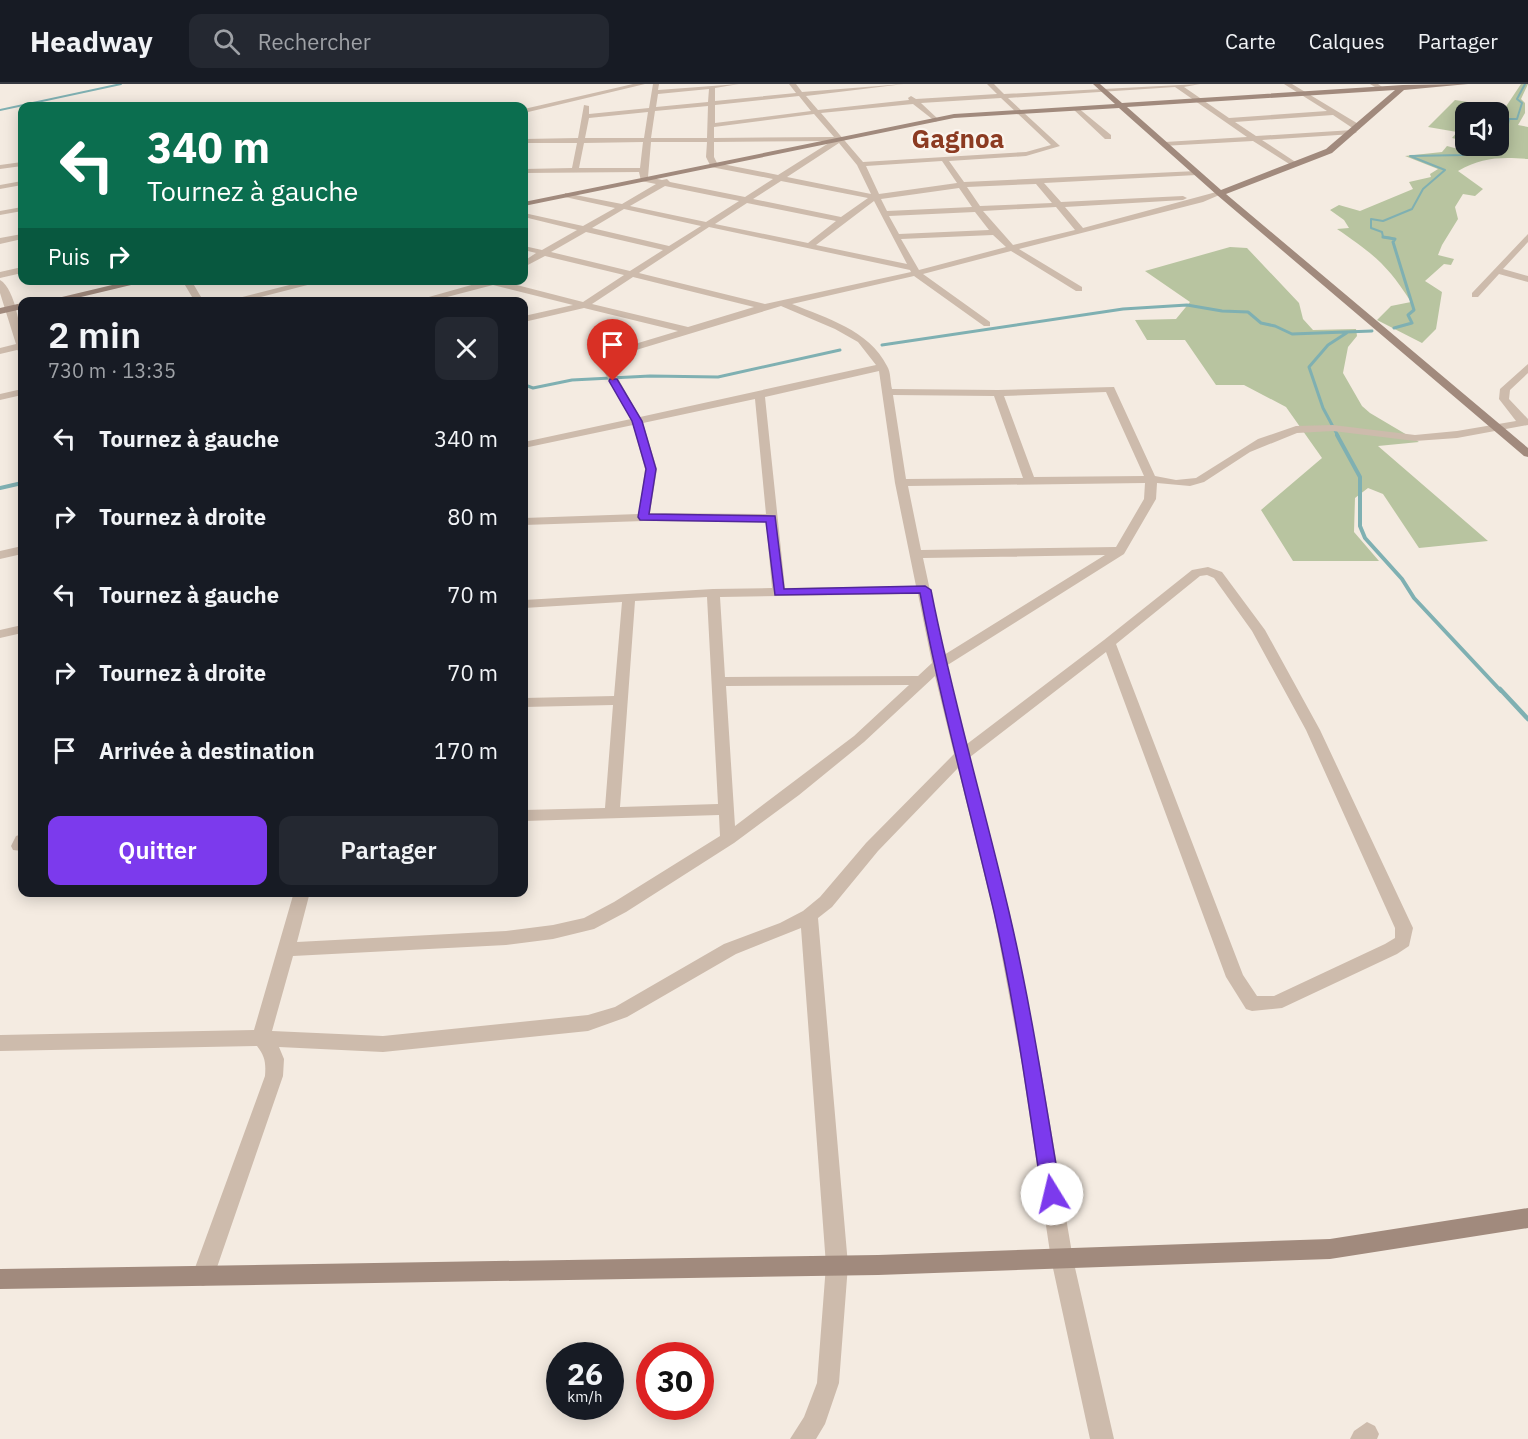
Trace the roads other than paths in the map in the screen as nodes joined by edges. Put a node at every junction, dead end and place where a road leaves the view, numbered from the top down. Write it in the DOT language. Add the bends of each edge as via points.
graph roads {
  1 [pos="642,84"];
  2 [pos="736,84"];
  3 [pos="792,84"];
  4 [pos="895,84"];
  5 [pos="902,84"];
  6 [pos="990,84"];
  7 [pos="1197,84"];
  8 [pos="1287,84"];
  9 [pos="1373,84"];
  10 [pos="1465,84"];
  11 [pos="1176,85"];
  12 [pos="1405,86"];
  13 [pos="712,87"];
  14 [pos="1099,87"];
  15 [pos="655,88"];
  16 [pos="1382,89"];
  17 [pos="1303,94"];
  18 [pos="802,95"];
  19 [pos="1004,96"];
  20 [pos="586,98"];
  21 [pos="1199,100"];
  22 [pos="914,101"];
  23 [pos="711,105"];
  24 [pos="1121,106"];
  25 [pos="1075,108"];
  26 [pos="652,110"];
  27 [pos="528,111"];
  28 [pos="817,111"];
  29 [pos="1022,112"];
  30 [pos="1334,113"];
  31 [pos="586,116"];
  32 [pos="936,120"];
  33 [pos="1227,120"];
  34 [pos="711,125"];
  35 [pos="1355,129"];
  36 [pos="1108,137"];
  37 [pos="1252,138"];
  38 [pos="648,139"];
  39 [pos="712,139"];
  40 [pos="840,139"];
  41 [pos="582,140"];
  42 [pos="528,141"];
  43 [pos="1165,144"];
  44 [pos="944,159"];
  45 [pos="861,164"];
  46 [pos="18,165"];
  47 [pos="714,165"];
  48 [pos="1294,165"];
  49 [pos="0,167"];
  50 [pos="575,170"];
  51 [pos="528,171"];
  52 [pos="686,171"];
  53 [pos="1197,173"];
  54 [pos="643,175"];
  55 [pos="781,179"];
  56 [pos="1038,181"];
  57 [pos="663,183"];
  58 [pos="18,184"];
  59 [pos="961,185"];
  60 [pos="0,187"];
  61 [pos="1220,193"];
  62 [pos="568,195"];
  63 [pos="875,197"];
  64 [pos="747,200"];
  65 [pos="1200,200"];
  66 [pos="528,203"];
  67 [pos="1058,204"];
  68 [pos="623,206"];
  69 [pos="977,209"];
  70 [pos="18,210"];
  71 [pos="0,213"];
  72 [pos="884,214"];
  73 [pos="528,216"];
  74 [pos="843,220"];
  75 [pos="709,224"];
  76 [pos="582,230"];
  77 [pos="1082,231"];
  78 [pos="995,232"];
  79 [pos="897,237"];
  80 [pos="18,238"];
  81 [pos="1528,238"];
  82 [pos="0,241"];
  83 [pos="810,246"];
  84 [pos="1010,247"];
  85 [pos="528,249"];
  86 [pos="671,249"];
  87 [pos="542,252"];
  88 [pos="528,261"];
  89 [pos="914,270"];
  90 [pos="18,271"];
  91 [pos="1499,271"];
  92 [pos="632,274"];
  93 [pos="0,275"];
  94 [pos="1528,279"];
  95 [pos="0,283"];
  96 [pos="125,285"];
  97 [pos="477,285"];
  98 [pos="507,285"];
  99 [pos="286,288"];
  100 [pos="1079,289"];
  101 [pos="1475,295"];
  102 [pos="68,297"];
  103 [pos="248,297"];
  104 [pos="433,297"];
  105 [pos="782,303"];
  106 [pos="584,304"];
  107 [pos="18,307"];
  108 [pos="765,307"];
  109 [pos="11,308"];
  110 [pos="0,311"];
  111 [pos="528,318"];
  112 [pos="987,324"];
  113 [pos="687,330"];
  114 [pos="18,333"];
  115 [pos="18,348"];
  116 [pos="0,351"];
  117 [pos="883,367"];
  118 [pos="1528,367"];
  119 [pos="887,392"];
  120 [pos="18,393"];
  121 [pos="998,393"];
  122 [pos="759,395"];
  123 [pos="0,397"];
  124 [pos="637,421"];
  125 [pos="1526,423"];
  126 [pos="1494,427"];
  127 [pos="528,444"];
  128 [pos="1528,454"];
  129 [pos="1151,479"];
  130 [pos="1030,481"];
  131 [pos="901,483"];
  132 [pos="644,517"];
  133 [pos="772,518"];
  134 [pos="528,522"];
  135 [pos="18,551"];
  136 [pos="1120,551"];
  137 [pos="916,554"];
  138 [pos="0,555"];
  139 [pos="925,590"];
  140 [pos="779,592"];
  141 [pos="713,593"];
  142 [pos="629,598"];
  143 [pos="528,604"];
  144 [pos="18,630"];
  145 [pos="0,634"];
  146 [pos="1108,644"];
  147 [pos="939,663"];
  148 [pos="922,680"];
  149 [pos="719,682"];
  150 [pos="621,700"];
  151 [pos="528,702"];
  152 [pos="962,755"];
  153 [pos="726,809"];
  154 [pos="612,813"];
  155 [pos="528,816"];
  156 [pos="728,839"];
  157 [pos="301,897"];
  158 [pos="809,916"];
  159 [pos="288,949"];
  160 [pos="261,1038"];
  161 [pos="0,1043"];
  162 [pos="1528,1218"];
  163 [pos="1062,1259"];
  164 [pos="837,1265"];
  165 [pos="203,1276"];
  166 [pos="0,1279"];
  167 [pos="802,1439"];
  168 [pos="1102,1439"];
  1 -- 20 [label="street"];
  2 -- 13 [label="street"];
  3 -- 18 [label="street"];
  4 -- 5 [label="street"];
  4 -- 18 [label="street"];
  4 -- 22 [label="street"];
  6 -- 19 [label="street"];
  7 -- 11 [label="street"];
  8 -- 17 [label="street"];
  9 -- 16 [label="street"];
  10 -- 12 [label="street"];
  11 -- 14 [label="street"];
  11 -- 21 [label="street"];
  12 -- 16 [label="street"];
  12 -- 35 [label="street"];
  13 -- 15 [label="street"];
  13 -- 23 [label="street"];
  14 -- 19 [label="street"];
  14 -- 24 [label="street"];
  15 -- 26 [label="street"];
  16 -- 17 [label="street"];
  17 -- 21 [label="street"];
  17 -- 30 [label="street"];
  18 -- 23 [label="street"];
  18 -- 28 [label="street"];
  19 -- 22 [label="street"];
  19 -- 29 [label="street"];
  20 -- 27 [label="street"];
  20 -- 31 [label="street"];
  21 -- 24 [label="street"];
  21 -- 33 [label="street"];
  22 -- 28 [label="street"];
  22 -- 32 [label="street"];
  23 -- 26 [label="street"];
  23 -- 34 [label="street"];
  24 -- 25 [label="street"];
  24 -- 43 [label="street"];
  25 -- 29 [label="street"];
  25 -- 36 [label="street"];
  26 -- 31 [label="street"];
  26 -- 38 [label="street"];
  28 -- 34 [label="street"];
  28 -- 40 [label="street"];
  29 -- 32 [label="street"];
  29 -- 44 [label="street" via="1056,146 1026,154"];
  30 -- 33 [label="street"];
  30 -- 35 [label="street"];
  31 -- 41 [label="street"];
  32 -- 40 [label="street"];
  33 -- 37 [label="street"];
  34 -- 39 [label="street"];
  35 -- 37 [label="street"];
  35 -- 48 [label="street" via="1329,151"];
  37 -- 43 [label="street"];
  37 -- 48 [label="street"];
  38 -- 39 [label="street"];
  38 -- 41 [label="street"];
  38 -- 54 [label="street"];
  39 -- 40 [label="street"];
  39 -- 47 [label="street" via="710,157"];
  40 -- 45 [label="street"];
  40 -- 47 [label="street"];
  40 -- 55 [label="street"];
  41 -- 42 [label="street"];
  41 -- 50 [label="street"];
  43 -- 53 [label="street"];
  44 -- 45 [label="street"];
  44 -- 59 [label="street"];
  45 -- 63 [label="street"];
  46 -- 49 [label="street"];
  47 -- 52 [label="street"];
  47 -- 55 [label="street"];
  48 -- 61 [label="street"];
  50 -- 51 [label="street"];
  50 -- 54 [label="street"];
  52 -- 54 [label="street"];
  52 -- 57 [label="street"];
  53 -- 56 [label="street"];
  53 -- 61 [label="street"];
  54 -- 57 [label="street"];
  54 -- 62 [label="street"];
  55 -- 63 [label="street"];
  55 -- 64 [label="street"];
  56 -- 59 [label="street"];
  56 -- 67 [label="street"];
  57 -- 64 [label="street"];
  57 -- 68 [label="street"];
  58 -- 60 [label="street"];
  59 -- 63 [label="street"];
  59 -- 69 [label="street"];
  61 -- 65 [label="street"];
  61 -- 126 [label="street"];
  62 -- 66 [label="street"];
  62 -- 68 [label="street"];
  63 -- 72 [label="street"];
  63 -- 74 [label="street"];
  64 -- 74 [label="street"];
  64 -- 75 [label="street"];
  65 -- 67 [label="street"];
  65 -- 77 [label="street"];
  67 -- 69 [label="street"];
  67 -- 77 [label="street"];
  68 -- 75 [label="street"];
  68 -- 76 [label="street"];
  69 -- 72 [label="street"];
  69 -- 78 [label="street"];
  70 -- 71 [label="street"];
  72 -- 79 [label="street"];
  73 -- 76 [label="street"];
  74 -- 83 [label="street"];
  75 -- 83 [label="street"];
  75 -- 86 [label="street"];
  76 -- 86 [label="street"];
  76 -- 87 [label="street"];
  77 -- 84 [label="street"];
  78 -- 79 [label="street"];
  78 -- 84 [label="street"];
  79 -- 89 [label="street"];
  80 -- 82 [label="street"];
  81 -- 91 [label="street"];
  83 -- 89 [label="street"];
  84 -- 89 [label="street"];
  84 -- 100 [label="street"];
  85 -- 87 [label="street"];
  86 -- 92 [label="street"];
  87 -- 88 [label="street"];
  87 -- 92 [label="street"];
  89 -- 105 [label="street"];
  89 -- 112 [label="street"];
  90 -- 93 [label="street"];
  91 -- 94 [label="street"];
  91 -- 101 [label="street"];
  92 -- 106 [label="street"];
  92 -- 108 [label="street"];
  95 -- 109 [label="street"];
  96 -- 102 [label="street"];
  97 -- 104 [label="street"];
  98 -- 106 [label="street"];
  99 -- 103 [label="street"];
  105 -- 108 [label="street"];
  105 -- 117 [label="street" via="861,340"];
  106 -- 111 [label="street"];
  106 -- 113 [label="street"];
  107 -- 109 [label="street"];
  108 -- 113 [label="street"];
  109 -- 110 [label="street"];
  109 -- 114 [label="street"];
  113 -- 124 [label="street" via="604,359"];
  115 -- 116 [label="street"];
  117 -- 119 [label="street"];
  117 -- 122 [label="street"];
  118 -- 125 [label="street" via="1505,389 1504,399"];
  119 -- 121 [label="street"];
  119 -- 131 [label="street"];
  120 -- 123 [label="street"];
  121 -- 129 [label="street" via="1110,389"];
  121 -- 130 [label="street"];
  122 -- 124 [label="street"];
  122 -- 133 [label="street"];
  124 -- 127 [label="street"];
  124 -- 132 [label="street" via="651,469"];
  125 -- 126 [label="street"];
  126 -- 128 [label="street"];
  126 -- 129 [label="street" via="1418,438 1301,429 1255,443 1200,480 1176,483"];
  129 -- 130 [label="street"];
  129 -- 136 [label="street" via="1150,499"];
  130 -- 131 [label="street"];
  131 -- 137 [label="street"];
  132 -- 133 [label="street"];
  132 -- 134 [label="street"];
  133 -- 140 [label="street"];
  135 -- 138 [label="street"];
  136 -- 137 [label="street"];
  136 -- 147 [label="street"];
  137 -- 139 [label="street"];
  139 -- 140 [label="street"];
  139 -- 147 [label="street"];
  140 -- 141 [label="street"];
  141 -- 142 [label="street"];
  141 -- 149 [label="street"];
  142 -- 143 [label="street"];
  142 -- 150 [label="street"];
  144 -- 145 [label="street"];
  146 -- 146 [label="street" via="1235,978 1252,1004 1276,1003 1403,940 1404,928 1313,730 1258,630 1218,574 1196,573"];
  146 -- 152 [label="street"];
  147 -- 148 [label="street"];
  147 -- 152 [label="street"];
  148 -- 149 [label="street"];
  148 -- 156 [label="street" via="859,739"];
  149 -- 153 [label="street"];
  150 -- 151 [label="street"];
  150 -- 154 [label="street"];
  152 -- 158 [label="street"];
  152 -- 163 [label="street" via="1002,914"];
  153 -- 154 [label="street"];
  153 -- 156 [label="street"];
  154 -- 155 [label="street"];
  156 -- 159 [label="street" via="620,907 588,924 565,930 496,939"];
  157 -- 159 [label="street"];
  158 -- 160 [label="street" via="730,949 621,1012 588,1023 383,1044"];
  158 -- 164 [label="street"];
  159 -- 160 [label="street"];
  160 -- 161 [label="street"];
  160 -- 165 [label="street" via="273,1049 277,1061 274,1076"];
  162 -- 163 [label="street" via="1330,1249"];
  163 -- 164 [label="street"];
  163 -- 168 [label="street"];
  164 -- 165 [label="street"];
  164 -- 167 [label="street" via="828,1383 813,1424"];
  165 -- 166 [label="street"];
}
